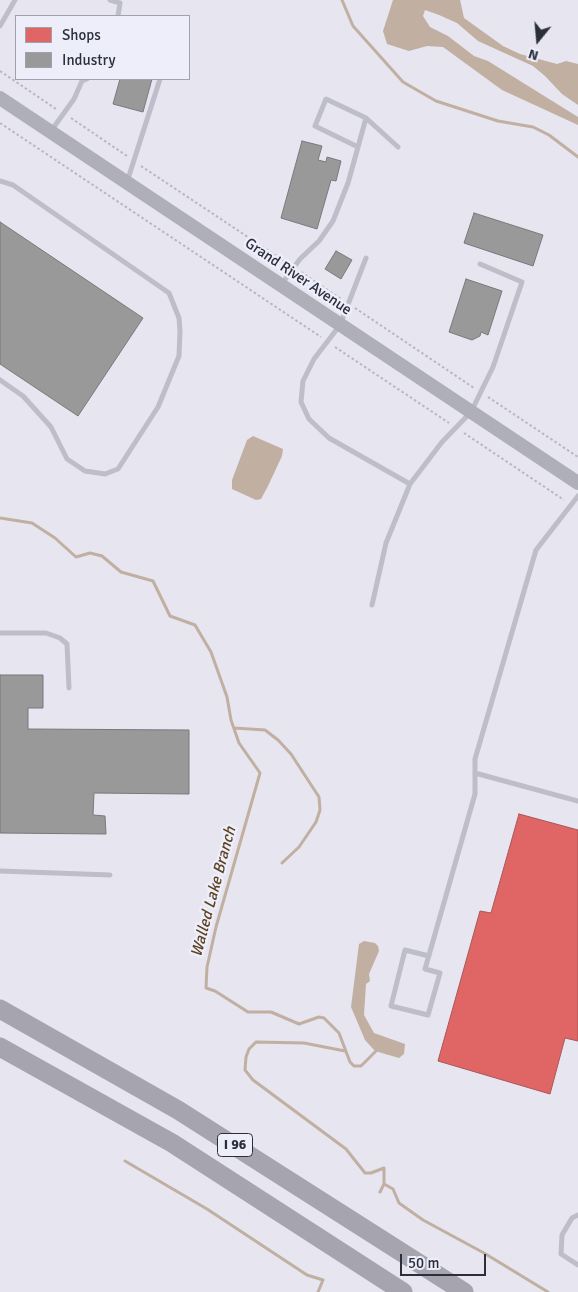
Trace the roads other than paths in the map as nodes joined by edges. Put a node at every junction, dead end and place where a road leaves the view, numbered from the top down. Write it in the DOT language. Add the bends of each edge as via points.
graph roads {
  1 [pos="15,0"];
  2 [pos="110,0"];
  3 [pos="118,15"];
  4 [pos="0,26"];
  5 [pos="84,80"];
  6 [pos="160,80"];
  7 [pos="0,98"];
  8 [pos="366,118"];
  9 [pos="50,132"];
  10 [pos="398,146"];
  11 [pos="358,147"];
  12 [pos="0,182"];
  13 [pos="127,183"];
  14 [pos="366,258"];
  15 [pos="480,264"];
  16 [pos="280,285"];
  17 [pos="340,324"];
  18 [pos="0,380"];
  19 [pos="471,412"];
  20 [pos="578,483"];
  21 [pos="410,484"];
  22 [pos="578,496"];
  23 [pos="372,605"];
  24 [pos="0,633"];
  25 [pos="69,688"];
  26 [pos="475,773"];
  27 [pos="578,801"];
  28 [pos="0,870"];
  29 [pos="110,875"];
  30 [pos="429,956"];
  31 [pos="0,1009"];
  32 [pos="0,1046"];
  33 [pos="578,1215"];
  34 [pos="578,1265"];
  35 [pos="403,1292"];
  36 [pos="464,1292"];
  1 -- 4 [label="lane"];
  2 -- 3 [label="lane" via="120,3"];
  5 -- 9 [label="lane"];
  6 -- 13 [label="lane"];
  7 -- 9 [label="main road, Grand River Avenue"];
  8 -- 10 [label="lane"];
  8 -- 11 [label="lane"];
  8 -- 11 [label="lane" via="326,99 315,126"];
  9 -- 13 [label="main road, Grand River Avenue"];
  11 -- 16 [label="lane" via="333,221"];
  12 -- 18 [label="lane" via="13,185 169,293 179,318 180,331 179,356 158,407 118,469 105,474 85,471 67,459 51,427 24,396"];
  13 -- 16 [label="main road, Grand River Avenue"];
  14 -- 17 [label="lane"];
  15 -- 19 [label="lane" via="522,282 493,367"];
  16 -- 17 [label="main road, Grand River Avenue"];
  17 -- 19 [label="main road, Grand River Avenue"];
  17 -- 21 [label="lane" via="314,359 303,381 301,402 309,419 328,438"];
  19 -- 20 [label="main road, Grand River Avenue"];
  19 -- 21 [label="lane"];
  21 -- 23 [label="lane" via="386,543"];
  22 -- 26 [label="lane" via="536,550 475,759"];
  24 -- 25 [label="lane" via="46,633 60,638 67,644"];
  26 -- 27 [label="lane"];
  26 -- 30 [label="lane" via="475,794"];
  28 -- 29 [label="lane"];
  30 -- 30 [label="lane" via="405,950 391,1006 428,1015 440,973 425,969"];
  31 -- 36 [label="highway, I 96" via="178,1110"];
  32 -- 35 [label="highway, I 96" via="172,1143"];
  33 -- 34 [label="lane" via="572,1218 562,1235 561,1254"];
}
